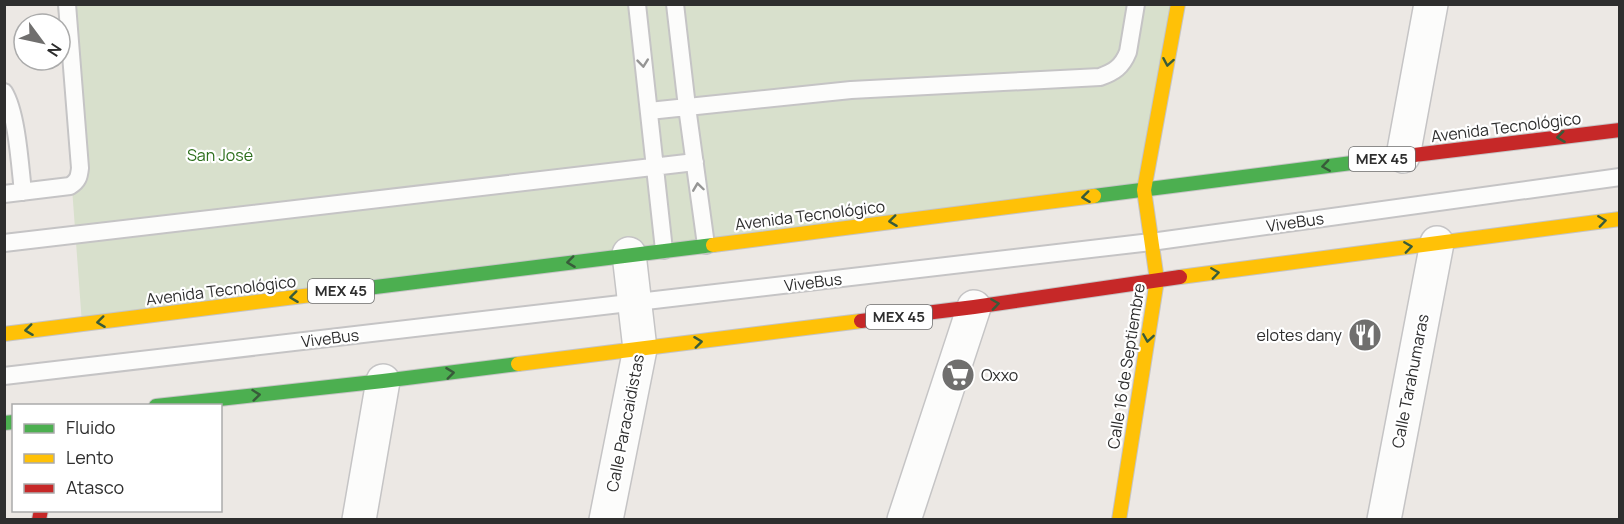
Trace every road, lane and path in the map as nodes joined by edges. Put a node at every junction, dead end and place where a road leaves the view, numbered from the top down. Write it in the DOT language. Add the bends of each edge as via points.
graph roads {
  1 [pos="67,4"];
  2 [pos="637,4"];
  3 [pos="675,4"];
  4 [pos="1136,4"];
  5 [pos="1178,4"];
  6 [pos="1431,4"];
  7 [pos="4,92"];
  8 [pos="687,107"];
  9 [pos="649,111"];
  10 [pos="1620,130"];
  11 [pos="1403,156"];
  12 [pos="695,162"];
  13 [pos="655,166"];
  14 [pos="1620,177"];
  15 [pos="1144,190"];
  16 [pos="23,192"];
  17 [pos="4,194"];
  18 [pos="1620,219"];
  19 [pos="1151,242"];
  20 [pos="4,243"];
  21 [pos="1437,243"];
  22 [pos="706,245"];
  23 [pos="664,250"];
  24 [pos="629,254"];
  25 [pos="1157,280"];
  26 [pos="634,302"];
  27 [pos="974,308"];
  28 [pos="4,334"];
  29 [pos="640,349"];
  30 [pos="4,376"];
  31 [pos="383,381"];
  32 [pos="165,404"];
  33 [pos="359,519"];
  34 [pos="606,519"];
  35 [pos="904,519"];
  36 [pos="1119,519"];
  37 [pos="1384,519"];
  1 -- 16 [label="lane" via="80,176 70,186"];
  2 -- 9 [label="lane, one-way"];
  3 -- 8 [label="lane"];
  4 -- 8 [label="lane" via="1125,60 1113,72 1100,77 851,90"];
  5 -- 15 [label="main road, Calle 16 de Septiembre, one-way"];
  6 -- 11 [label="street"];
  7 -- 16 [label="lane" via="13,113"];
  8 -- 9 [label="lane"];
  8 -- 12 [label="lane"];
  9 -- 13 [label="lane"];
  10 -- 11 [label="main road, Avenida Tecnológico / MEX 45, one-way"];
  11 -- 15 [label="main road, Avenida Tecnológico / MEX 45, one-way"];
  12 -- 13 [label="lane"];
  22 -- 12 [label="lane, one-way"];
  13 -- 20 [label="lane"];
  13 -- 23 [label="lane"];
  14 -- 19 [label="lane, ViveBus"];
  15 -- 19 [label="main road, Calle 16 de Septiembre"];
  15 -- 22 [label="main road, Avenida Tecnológico / MEX 45, one-way"];
  16 -- 17 [label="lane"];
  21 -- 18 [label="main road, MEX 45, one-way"];
  19 -- 25 [label="main road, Calle 16 de Septiembre"];
  19 -- 26 [label="lane, ViveBus"];
  25 -- 21 [label="main road, MEX 45, one-way"];
  21 -- 37 [label="street, Calle Tarahumaras"];
  22 -- 23 [label="main road, Avenida Tecnológico / MEX 45"];
  23 -- 24 [label="main road, Avenida Tecnológico / MEX 45"];
  24 -- 26 [label="street, Calle Paracaidistas"];
  24 -- 28 [label="main road, Avenida Tecnológico / MEX 45, one-way"];
  27 -- 25 [label="main road, MEX 45, one-way"];
  25 -- 36 [label="main road, Calle 16 de Septiembre, one-way"];
  26 -- 29 [label="street, Calle Paracaidistas"];
  26 -- 30 [label="lane, ViveBus"];
  29 -- 27 [label="main road, MEX 45, one-way"];
  27 -- 35 [label="street"];
  31 -- 29 [label="main road, MEX 45, one-way"];
  29 -- 34 [label="street, Calle Paracaidistas"];
  32 -- 31 [label="main road, MEX 45, one-way"];
  31 -- 33 [label="street"];
}
